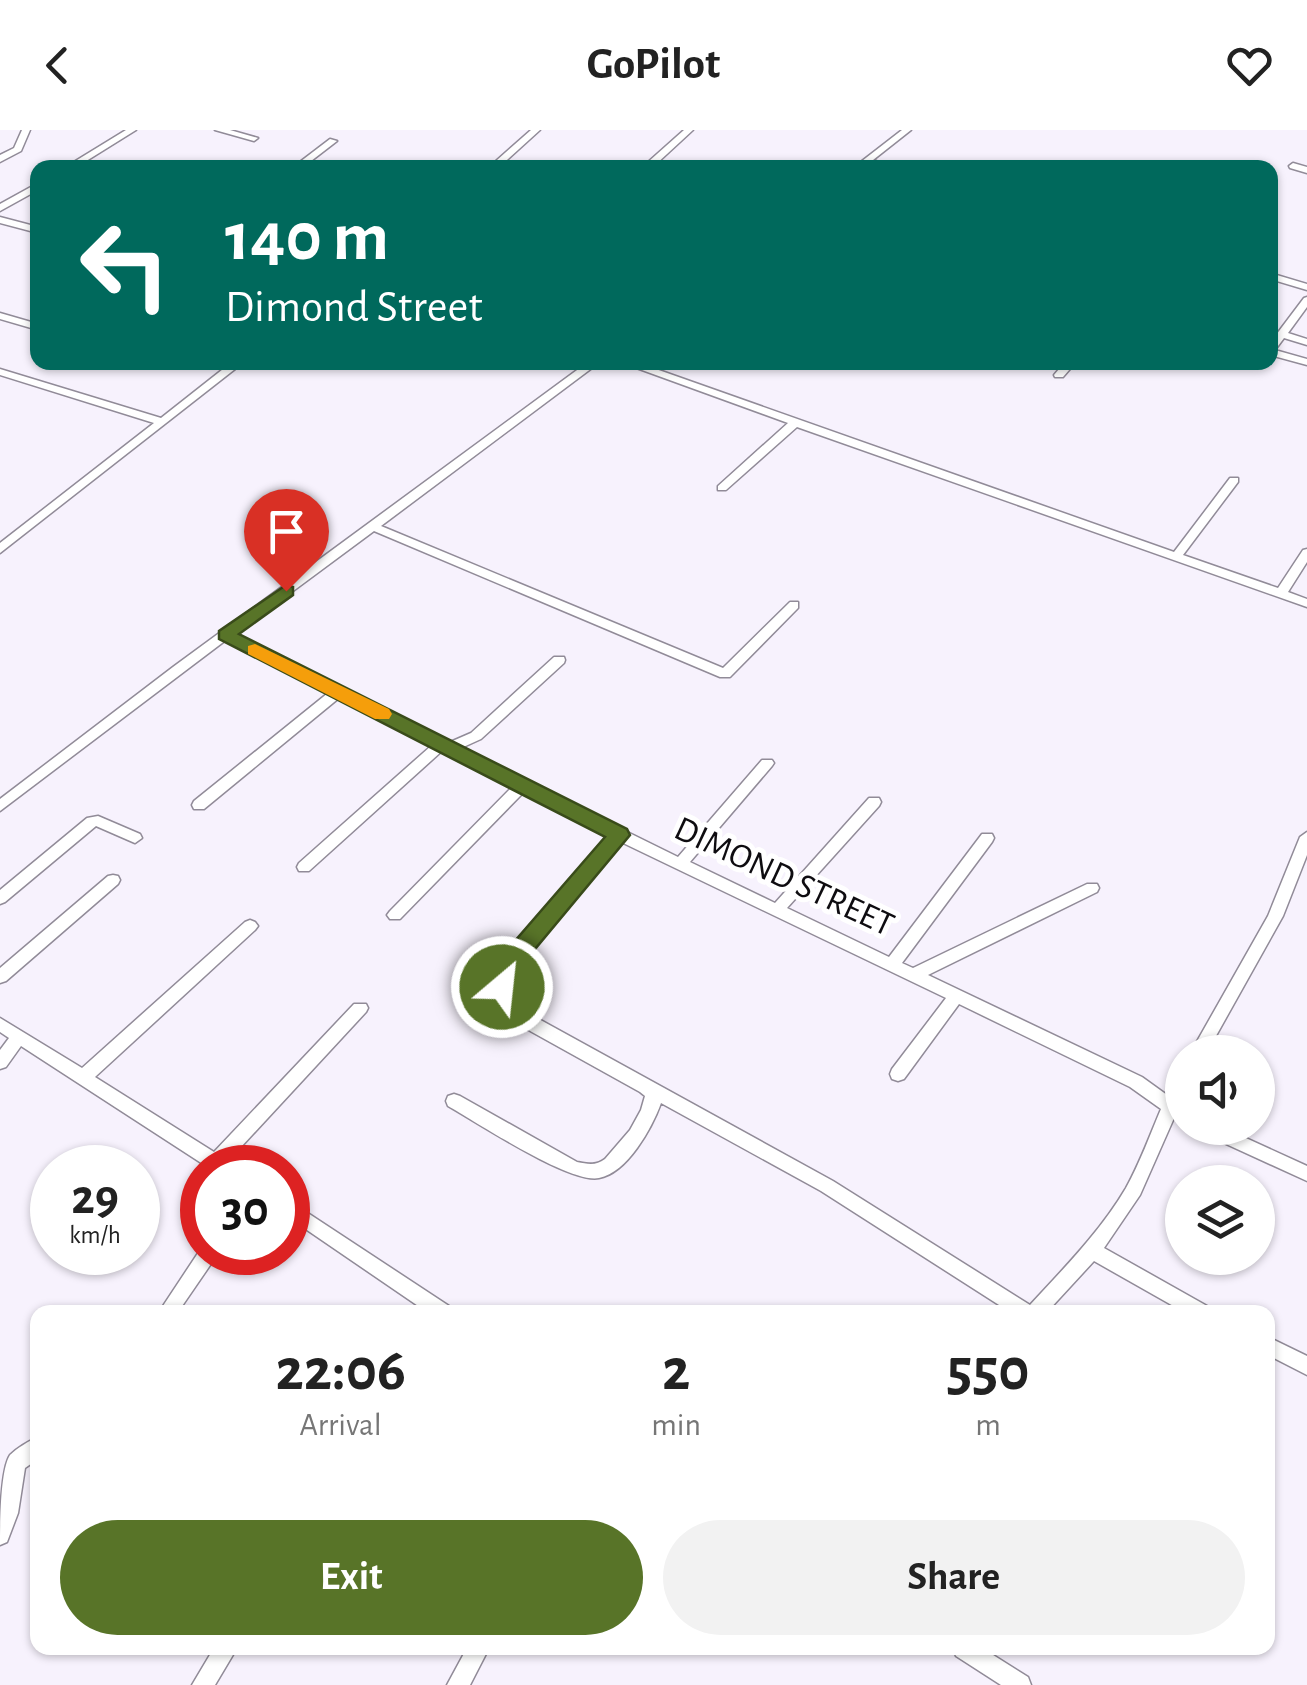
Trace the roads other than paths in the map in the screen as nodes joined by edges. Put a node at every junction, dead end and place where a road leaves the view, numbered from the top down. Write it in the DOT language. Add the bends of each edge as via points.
graph roads {
  1 [pos="26,130"];
  2 [pos="132,130"];
  3 [pos="219,130"];
  4 [pos="536,130"];
  5 [pos="689,130"];
  6 [pos="907,130"];
  7 [pos="254,138"];
  8 [pos="332,141"];
  9 [pos="0,159"];
  10 [pos="81,160"];
  11 [pos="307,160"];
  12 [pos="501,160"];
  13 [pos="655,160"];
  14 [pos="867,160"];
  15 [pos="1293,166"];
  16 [pos="1307,170"];
  17 [pos="30,191"];
  18 [pos="0,208"];
  19 [pos="0,220"];
  20 [pos="30,228"];
  21 [pos="1278,278"];
  22 [pos="1307,287"];
  23 [pos="1307,300"];
  24 [pos="1303,312"];
  25 [pos="0,316"];
  26 [pos="30,324"];
  27 [pos="1282,334"];
  28 [pos="1278,340"];
  29 [pos="1307,342"];
  30 [pos="1278,353"];
  31 [pos="1307,362"];
  32 [pos="229,370"];
  33 [pos="584,370"];
  34 [pos="648,370"];
  35 [pos="1063,370"];
  36 [pos="0,372"];
  37 [pos="1059,374"];
  38 [pos="162,422"];
  39 [pos="796,422"];
  40 [pos="1234,480"];
  41 [pos="722,488"];
  42 [pos="372,526"];
  43 [pos="0,549"];
  44 [pos="1307,553"];
  45 [pos="1176,558"];
  46 [pos="1280,594"];
  47 [pos="1307,603"];
  48 [pos="794,604"];
  49 [pos="226,635"];
  50 [pos="559,660"];
  51 [pos="338,692"];
  52 [pos="444,746"];
  53 [pos="767,763"];
  54 [pos="522,785"];
  55 [pos="874,802"];
  56 [pos="199,805"];
  57 [pos="0,806"];
  58 [pos="619,835"];
  59 [pos="135,838"];
  60 [pos="987,838"];
  61 [pos="1307,838"];
  62 [pos="680,863"];
  63 [pos="304,867"];
  64 [pos="113,880"];
  65 [pos="1092,888"];
  66 [pos="0,898"];
  67 [pos="777,910"];
  68 [pos="395,914"];
  69 [pos="250,926"];
  70 [pos="892,964"];
  71 [pos="914,975"];
  72 [pos="0,977"];
  73 [pos="957,994"];
  74 [pos="360,1008"];
  75 [pos="0,1024"];
  76 [pos="1208,1035"];
  77 [pos="18,1038"];
  78 [pos="0,1062"];
  79 [pos="898,1074"];
  80 [pos="83,1078"];
  81 [pos="646,1087"];
  82 [pos="454,1101"];
  83 [pos="1165,1102"];
  84 [pos="1165,1131"];
  85 [pos="189,1145"];
  86 [pos="238,1145"];
  87 [pos="1245,1145"];
  88 [pos="1307,1174"];
  89 [pos="310,1223"];
  90 [pos="1093,1251"];
  91 [pos="193,1275"];
  92 [pos="173,1305"];
  93 [pos="428,1305"];
  94 [pos="1015,1305"];
  95 [pos="1042,1305"];
  96 [pos="1188,1305"];
  97 [pos="1275,1350"];
  98 [pos="1307,1366"];
  99 [pos="8,1460"];
  100 [pos="0,1534"];
  101 [pos="222,1655"];
  102 [pos="474,1655"];
  103 [pos="975,1655"];
  104 [pos="203,1685"];
  105 [pos="458,1685"];
  106 [pos="1020,1685"];
  1 -- 9 [label="street" via="18,148"];
  2 -- 10 [label="street"];
  3 -- 7 [label="street"];
  4 -- 12 [label="street"];
  5 -- 13 [label="street"];
  6 -- 14 [label="street"];
  8 -- 11 [label="street"];
  15 -- 16 [label="street"];
  17 -- 18 [label="street"];
  19 -- 20 [label="street"];
  21 -- 22 [label="street"];
  23 -- 24 [label="street"];
  24 -- 27 [label="street"];
  25 -- 26 [label="street"];
  27 -- 28 [label="street"];
  27 -- 29 [label="street"];
  30 -- 31 [label="street"];
  32 -- 38 [label="street"];
  33 -- 42 [label="street"];
  34 -- 39 [label="street"];
  35 -- 37 [label="street"];
  36 -- 38 [label="street"];
  38 -- 43 [label="street"];
  39 -- 41 [label="street"];
  39 -- 45 [label="street"];
  40 -- 45 [label="street"];
  42 -- 48 [label="street" via="725,674"];
  42 -- 49 [label="street"];
  44 -- 46 [label="street"];
  45 -- 46 [label="street"];
  46 -- 47 [label="street"];
  49 -- 51 [label="street, DIMOND STREET"];
  49 -- 57 [label="street"];
  50 -- 52 [label="street" via="476,736"];
  51 -- 52 [label="street, DIMOND STREET"];
  51 -- 56 [label="street"];
  52 -- 54 [label="street, DIMOND STREET"];
  52 -- 63 [label="street"];
  53 -- 62 [label="street"];
  54 -- 58 [label="street, DIMOND STREET"];
  54 -- 68 [label="street"];
  55 -- 67 [label="street"];
  58 -- 62 [label="street, DIMOND STREET"];
  58 -- 81 [label="street" via="516,955 502,1000 520,1017"];
  59 -- 66 [label="street" via="92,822"];
  60 -- 70 [label="street"];
  61 -- 76 [label="street" via="1275,916"];
  62 -- 67 [label="street, DIMOND STREET"];
  64 -- 72 [label="street"];
  65 -- 71 [label="street"];
  67 -- 70 [label="street, DIMOND STREET"];
  69 -- 80 [label="street"];
  70 -- 71 [label="street, DIMOND STREET"];
  71 -- 73 [label="street, DIMOND STREET"];
  73 -- 79 [label="street"];
  73 -- 83 [label="street, DIMOND STREET"];
  74 -- 86 [label="street"];
  75 -- 77 [label="street"];
  77 -- 78 [label="street"];
  77 -- 80 [label="street"];
  80 -- 85 [label="street"];
  81 -- 82 [label="street" via="654,1094 650,1115 609,1168 592,1172 573,1168"];
  81 -- 94 [label="street" via="827,1186"];
  84 -- 90 [label="street"];
  87 -- 88 [label="street"];
  89 -- 93 [label="street"];
  90 -- 95 [label="street"];
  90 -- 96 [label="street"];
  91 -- 92 [label="street"];
  97 -- 98 [label="street"];
  99 -- 100 [label="street" via="8,1513"];
  101 -- 104 [label="street"];
  102 -- 105 [label="street"];
  103 -- 106 [label="street"];
}
